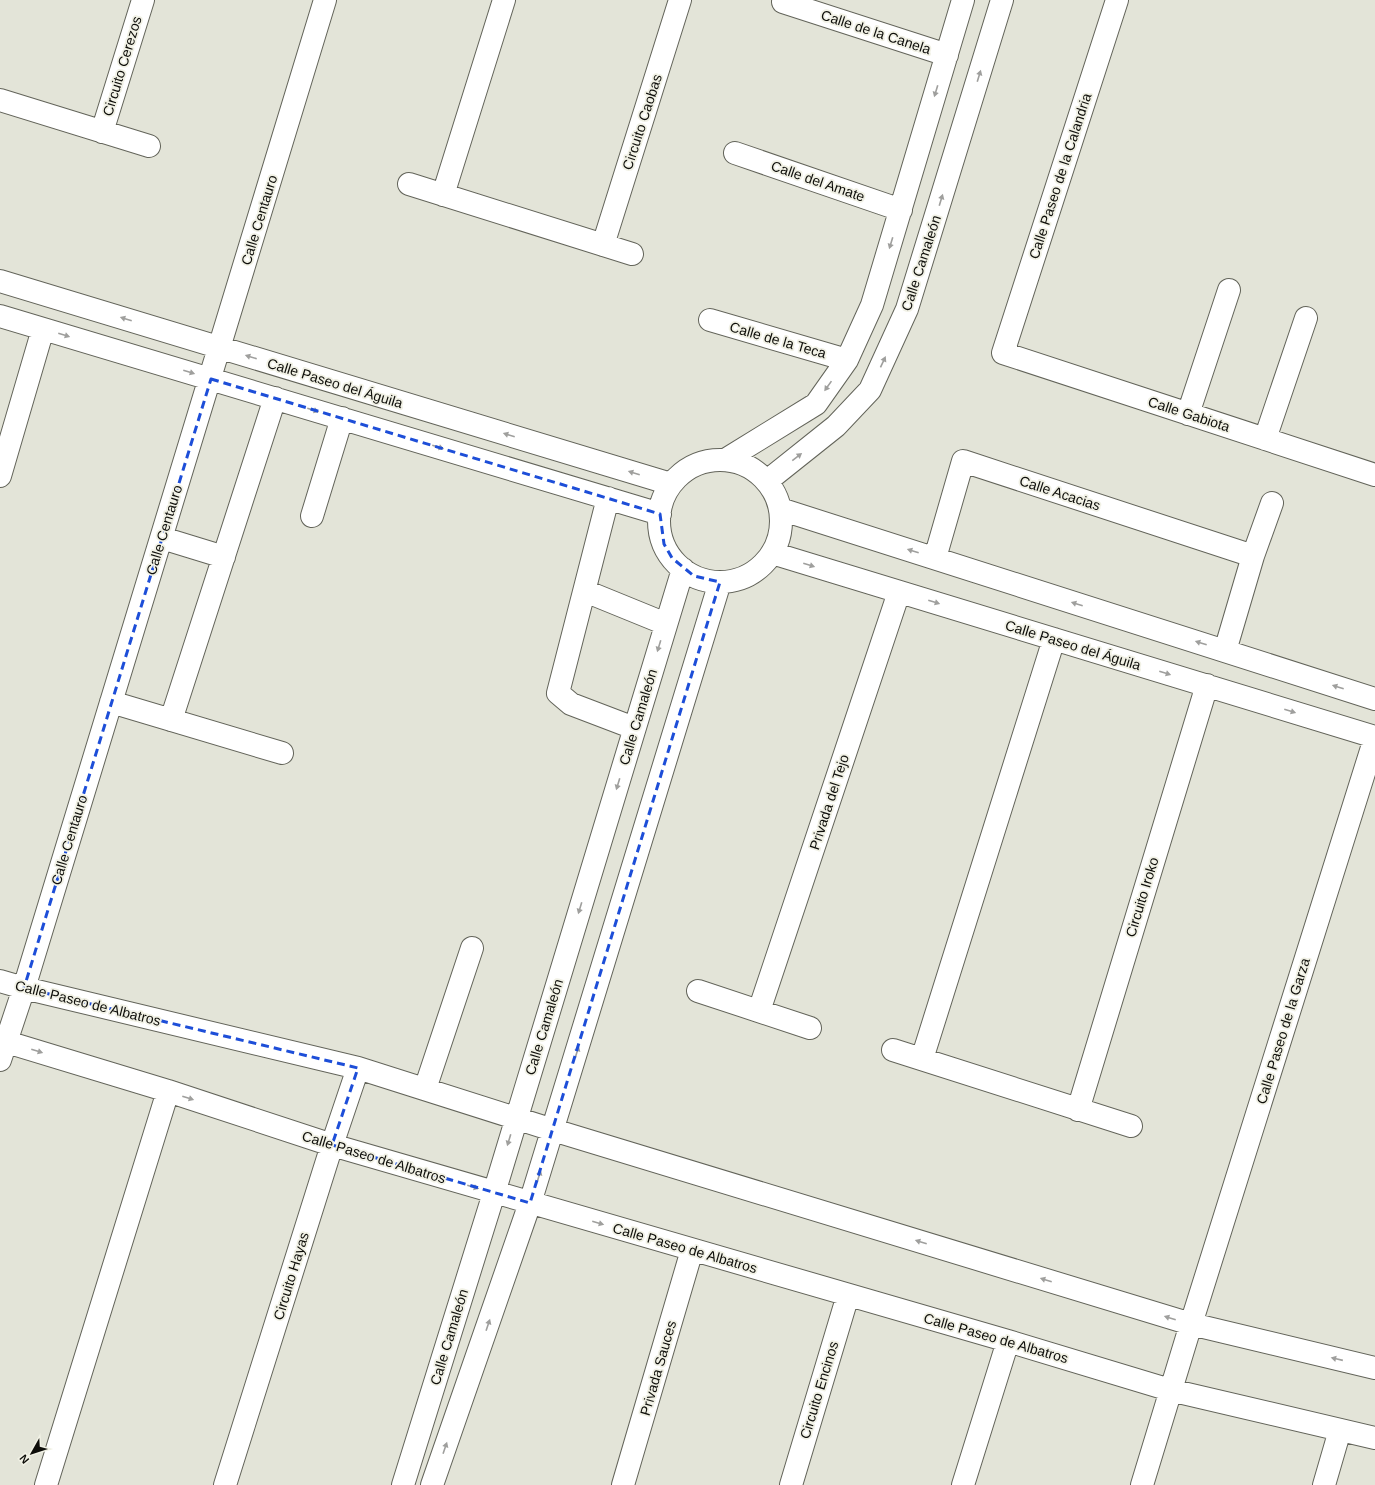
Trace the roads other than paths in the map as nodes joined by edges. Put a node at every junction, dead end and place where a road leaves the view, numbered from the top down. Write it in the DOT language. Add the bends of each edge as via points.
graph roads {
  1 [pos="143,0"];
  2 [pos="325,0"];
  3 [pos="504,0"];
  4 [pos="680,0"];
  5 [pos="963,0"];
  6 [pos="1002,0"];
  7 [pos="1117,0"];
  8 [pos="783,2"];
  9 [pos="946,55"];
  10 [pos="0,100"];
  11 [pos="102,132"];
  12 [pos="149,146"];
  13 [pos="735,153"];
  14 [pos="409,184"];
  15 [pos="443,194"];
  16 [pos="901,210"];
  17 [pos="603,245"];
  18 [pos="632,254"];
  19 [pos="0,281"];
  20 [pos="1229,290"];
  21 [pos="0,316"];
  22 [pos="1306,318"];
  23 [pos="710,320"];
  24 [pos="43,329"];
  25 [pos="220,348"];
  26 [pos="1004,353"];
  27 [pos="846,360"];
  28 [pos="211,379"];
  29 [pos="275,398"];
  30 [pos="1188,414"];
  31 [pos="342,418"];
  32 [pos="1265,439"];
  33 [pos="725,460"];
  34 [pos="0,476"];
  35 [pos="1375,476"];
  36 [pos="767,481"];
  37 [pos="671,484"];
  38 [pos="608,498"];
  39 [pos="1272,503"];
  40 [pos="780,509"];
  41 [pos="660,514"];
  42 [pos="312,516"];
  43 [pos="162,538"];
  44 [pos="772,553"];
  45 [pos="1253,556"];
  46 [pos="224,557"];
  47 [pos="935,558"];
  48 [pos="683,569"];
  49 [pos="720,582"];
  50 [pos="585,591"];
  51 [pos="899,592"];
  52 [pos="666,624"];
  53 [pos="1054,639"];
  54 [pos="1225,651"];
  55 [pos="1206,685"];
  56 [pos="1375,699"];
  57 [pos="111,702"];
  58 [pos="171,720"];
  59 [pos="634,728"];
  60 [pos="1375,738"];
  61 [pos="282,752"];
  62 [pos="472,948"];
  63 [pos="0,981"];
  64 [pos="24,988"];
  65 [pos="698,991"];
  66 [pos="759,1011"];
  67 [pos="810,1028"];
  68 [pos="2,1047"];
  69 [pos="893,1050"];
  70 [pos="922,1059"];
  71 [pos="358,1068"];
  72 [pos="425,1089"];
  73 [pos="168,1091"];
  74 [pos="1078,1110"];
  75 [pos="516,1118"];
  76 [pos="1131,1126"];
  77 [pos="553,1130"];
  78 [pos="332,1145"];
  79 [pos="494,1193"];
  80 [pos="530,1203"];
  81 [pos="692,1250"];
  82 [pos="848,1295"];
  83 [pos="1191,1324"];
  84 [pos="1008,1341"];
  85 [pos="1375,1368"];
  86 [pos="1170,1390"];
  87 [pos="1340,1430"];
  88 [pos="1375,1438"];
  89 [pos="46,1485"];
  90 [pos="225,1485"];
  91 [pos="403,1485"];
  92 [pos="432,1485"];
  93 [pos="623,1485"];
  94 [pos="790,1485"];
  95 [pos="964,1485"];
  96 [pos="1142,1485"];
  97 [pos="1324,1485"];
  1 -- 11 [label="street, Circuito Cerezos"];
  2 -- 25 [label="street, Calle Centauro"];
  3 -- 15 [label="street"];
  4 -- 17 [label="street, Circuito Caobas"];
  5 -- 9 [label="street"];
  36 -- 6 [label="street, Calle Camaleón, one-way" via="836,426 870,390 908,309"];
  7 -- 26 [label="street, Calle Paseo de la Calandria"];
  8 -- 9 [label="street, Calle de la Canela"];
  9 -- 16 [label="street, one-way"];
  10 -- 11 [label="street"];
  11 -- 12 [label="street"];
  13 -- 16 [label="street, Calle del Amate"];
  14 -- 15 [label="street"];
  15 -- 17 [label="street"];
  16 -- 27 [label="street, one-way" via="872,305"];
  17 -- 18 [label="street"];
  25 -- 19 [label="street, Calle Paseo del Águila, one-way"];
  20 -- 30 [label="street"];
  21 -- 24 [label="street"];
  22 -- 32 [label="street"];
  23 -- 27 [label="street, Calle de la Teca"];
  24 -- 28 [label="street, one-way"];
  24 -- 34 [label="street"];
  25 -- 28 [label="street, Calle Centauro"];
  37 -- 25 [label="street, Calle Paseo del Águila, one-way"];
  26 -- 30 [label="street, Calle Gabiota"];
  27 -- 33 [label="street, one-way" via="816,404"];
  28 -- 29 [label="street"];
  28 -- 43 [label="street, Calle Centauro"];
  29 -- 31 [label="street, one-way"];
  29 -- 46 [label="street"];
  30 -- 32 [label="street, Calle Gabiota"];
  31 -- 38 [label="street, one-way"];
  31 -- 42 [label="street"];
  32 -- 35 [label="street, Calle Gabiota"];
  33 -- 36 [label="street" via="741,463 755,470"];
  33 -- 37 [label="street" via="710,460 694,465 681,473"];
  36 -- 40 [label="street"];
  37 -- 41 [label="street" via="663,498"];
  38 -- 41 [label="street"];
  38 -- 50 [label="street"];
  39 -- 45 [label="street"];
  40 -- 44 [label="street" via="779,540"];
  47 -- 40 [label="street, one-way"];
  41 -- 48 [label="street" via="664,544 672,558"];
  43 -- 46 [label="street"];
  43 -- 57 [label="street, Calle Centauro"];
  44 -- 49 [label="street" via="750,574 736,580"];
  44 -- 51 [label="street, Calle Paseo del Águila, one-way"];
  45 -- 47 [label="street, Calle Acacias" via="964,461"];
  45 -- 54 [label="street"];
  46 -- 58 [label="street"];
  54 -- 47 [label="street, one-way"];
  48 -- 49 [label="street" via="701,578"];
  48 -- 52 [label="street, Calle Camaleón"];
  77 -- 49 [label="street, one-way"];
  50 -- 52 [label="street"];
  50 -- 59 [label="street" via="558,693 571,704"];
  51 -- 53 [label="street, Calle Paseo del Águila, one-way"];
  51 -- 66 [label="street, Privada del Tejo"];
  52 -- 59 [label="street, Calle Camaleón, one-way"];
  53 -- 55 [label="street, Calle Paseo del Águila, one-way"];
  53 -- 70 [label="street"];
  56 -- 54 [label="street, one-way"];
  55 -- 60 [label="street, Calle Paseo del Águila, one-way"];
  55 -- 74 [label="street, Circuito Iroko"];
  57 -- 58 [label="street"];
  57 -- 64 [label="street, Calle Centauro"];
  58 -- 61 [label="street"];
  59 -- 75 [label="street, Calle Camaleón, one-way"];
  60 -- 83 [label="street, Calle Paseo de la Garza"];
  62 -- 72 [label="street"];
  63 -- 64 [label="street, Calle Paseo de Albatros"];
  64 -- 68 [label="street, Calle Centauro"];
  64 -- 71 [label="street, Calle Paseo de Albatros"];
  65 -- 66 [label="street"];
  66 -- 67 [label="street"];
  68 -- 73 [label="street, Calle Paseo de Albatros, one-way"];
  69 -- 70 [label="street"];
  70 -- 74 [label="street"];
  71 -- 72 [label="street, Calle Paseo de Albatros"];
  71 -- 78 [label="street, Circuito Hayas"];
  72 -- 75 [label="street, Calle Paseo de Albatros"];
  73 -- 78 [label="street, Calle Paseo de Albatros, one-way"];
  73 -- 89 [label="street"];
  74 -- 76 [label="street"];
  75 -- 77 [label="street, Calle Paseo de Albatros"];
  75 -- 79 [label="street, Calle Camaleón, one-way"];
  80 -- 77 [label="street, one-way"];
  83 -- 77 [label="street, Calle Paseo de Albatros, one-way"];
  78 -- 79 [label="street, Calle Paseo de Albatros, one-way"];
  78 -- 90 [label="street, Circuito Hayas"];
  79 -- 80 [label="street, Calle Paseo de Albatros"];
  79 -- 91 [label="street, Calle Camaleón"];
  80 -- 81 [label="street, Calle Paseo de Albatros, one-way"];
  92 -- 80 [label="street, one-way"];
  81 -- 82 [label="street, Calle Paseo de Albatros"];
  81 -- 93 [label="street, Privada Sauces"];
  82 -- 84 [label="street, Calle Paseo de Albatros"];
  82 -- 94 [label="street, Circuito Encinos"];
  85 -- 83 [label="street, Calle Paseo de Albatros, one-way"];
  83 -- 86 [label="street, Calle Paseo de la Garza"];
  84 -- 86 [label="street, Calle Paseo de Albatros"];
  84 -- 95 [label="street"];
  86 -- 87 [label="street, Calle Paseo de Albatros"];
  86 -- 96 [label="street, Calle Paseo de la Garza"];
  87 -- 88 [label="street, Calle Paseo de Albatros"];
  87 -- 97 [label="street"];
}
